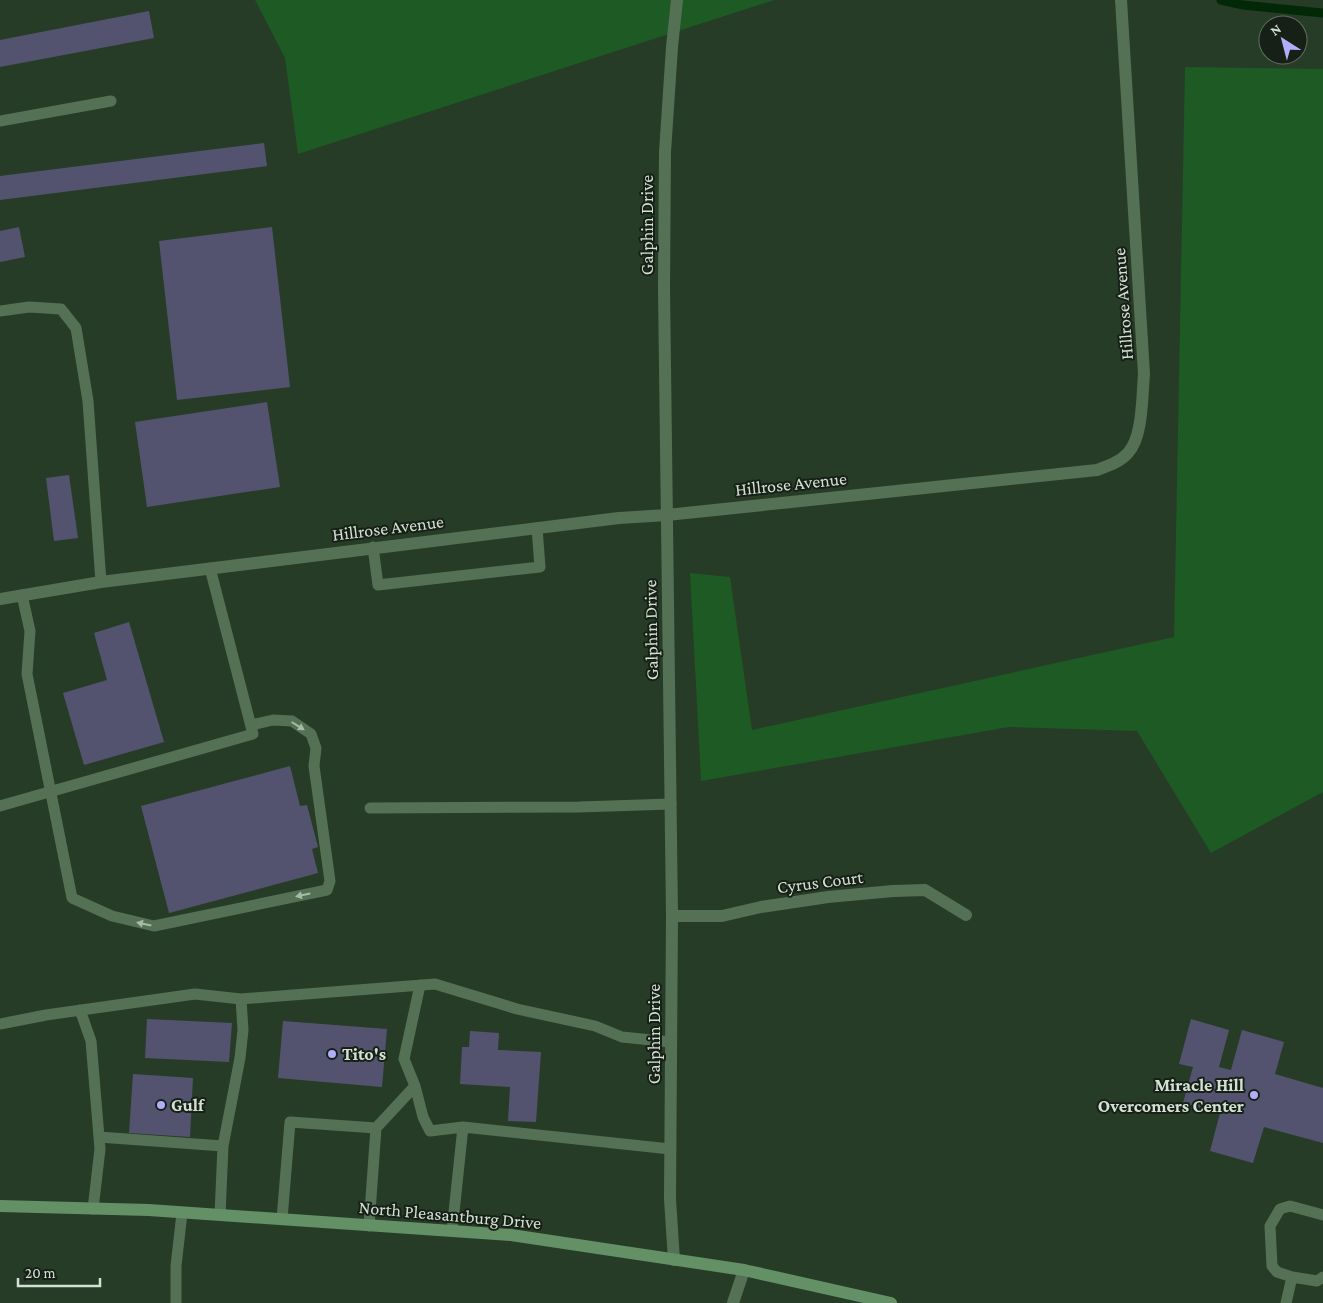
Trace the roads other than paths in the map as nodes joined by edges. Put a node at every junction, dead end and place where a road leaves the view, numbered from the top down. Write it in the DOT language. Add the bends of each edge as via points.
graph roads {
  1 [pos="677,0"];
  2 [pos="1121,0"];
  3 [pos="111,101"];
  4 [pos="0,121"];
  5 [pos="0,311"];
  6 [pos="667,515"];
  7 [pos="538,528"];
  8 [pos="373,547"];
  9 [pos="210,568"];
  10 [pos="101,582"];
  11 [pos="22,595"];
  12 [pos="0,598"];
  13 [pos="251,725"];
  14 [pos="51,791"];
  15 [pos="671,804"];
  16 [pos="0,806"];
  17 [pos="370,808"];
  18 [pos="966,915"];
  19 [pos="672,916"];
  20 [pos="420,985"];
  21 [pos="241,999"];
  22 [pos="80,1010"];
  23 [pos="0,1024"];
  24 [pos="671,1042"];
  25 [pos="415,1086"];
  26 [pos="463,1127"];
  27 [pos="376,1128"];
  28 [pos="99,1138"];
  29 [pos="223,1146"];
  30 [pos="670,1149"];
  31 [pos="0,1206"];
  32 [pos="93,1209"];
  33 [pos="182,1213"];
  34 [pos="220,1215"];
  35 [pos="1323,1215"];
  36 [pos="282,1219"];
  37 [pos="369,1226"];
  38 [pos="452,1231"];
  39 [pos="674,1260"];
  40 [pos="744,1270"];
  41 [pos="1292,1277"];
  42 [pos="1323,1277"];
  43 [pos="176,1303"];
  44 [pos="733,1303"];
  45 [pos="891,1303"];
  46 [pos="1286,1303"];
  1 -- 6 [label="street, Galphin Drive" via="665,152"];
  2 -- 6 [label="street, Hillrose Avenue" via="1144,374 1138,434 1128,454 1097,470"];
  3 -- 4 [label="lane"];
  5 -- 10 [label="lane" via="29,306 62,309 76,328 88,401"];
  6 -- 7 [label="street, Hillrose Avenue"];
  6 -- 15 [label="street, Galphin Drive"];
  7 -- 8 [label="street, Hillrose Avenue"];
  7 -- 8 [label="lane" via="540,568 378,585"];
  8 -- 9 [label="street, Hillrose Avenue"];
  9 -- 10 [label="street, Hillrose Avenue"];
  9 -- 13 [label="lane"];
  10 -- 11 [label="street, Hillrose Avenue"];
  11 -- 12 [label="street, Hillrose Avenue"];
  11 -- 14 [label="lane" via="30,631 27,674"];
  13 -- 14 [label="lane" via="253,734"];
  13 -- 14 [label="lane, one-way" via="273,720 292,722 311,734 316,748 314,766 330,881 326,890 154,926 112,916 72,898"];
  14 -- 16 [label="lane"];
  15 -- 17 [label="lane"];
  15 -- 19 [label="street, Galphin Drive"];
  18 -- 19 [label="street, Cyrus Court" via="925,890 828,897 722,916"];
  19 -- 24 [label="street, Galphin Drive"];
  20 -- 21 [label="lane"];
  20 -- 24 [label="lane" via="435,984 622,1036"];
  20 -- 25 [label="lane" via="404,1059"];
  21 -- 22 [label="lane" via="195,994"];
  21 -- 29 [label="lane" via="243,1030 240,1058"];
  22 -- 23 [label="lane"];
  22 -- 28 [label="lane" via="90,1041"];
  24 -- 30 [label="street, Galphin Drive"];
  25 -- 26 [label="lane" via="430,1131"];
  25 -- 27 [label="lane"];
  26 -- 30 [label="lane"];
  26 -- 38 [label="lane"];
  27 -- 36 [label="lane" via="290,1122"];
  27 -- 37 [label="lane"];
  28 -- 29 [label="lane"];
  28 -- 32 [label="lane"];
  29 -- 34 [label="lane"];
  30 -- 39 [label="street, Galphin Drive"];
  31 -- 32 [label="main road, North Pleasantburg Drive"];
  32 -- 33 [label="main road, North Pleasantburg Drive"];
  33 -- 34 [label="main road, North Pleasantburg Drive"];
  33 -- 43 [label="lane"];
  34 -- 36 [label="main road, North Pleasantburg Drive"];
  35 -- 41 [label="lane" via="1290,1206 1280,1209 1270,1226 1272,1266 1276,1272"];
  36 -- 37 [label="main road, North Pleasantburg Drive"];
  37 -- 38 [label="main road, North Pleasantburg Drive"];
  38 -- 39 [label="main road, North Pleasantburg Drive" via="511,1235"];
  39 -- 40 [label="main road, North Pleasantburg Drive"];
  40 -- 44 [label="street"];
  40 -- 45 [label="main road, North Pleasantburg Drive"];
  41 -- 42 [label="lane" via="1317,1281"];
  41 -- 46 [label="lane"];
}
